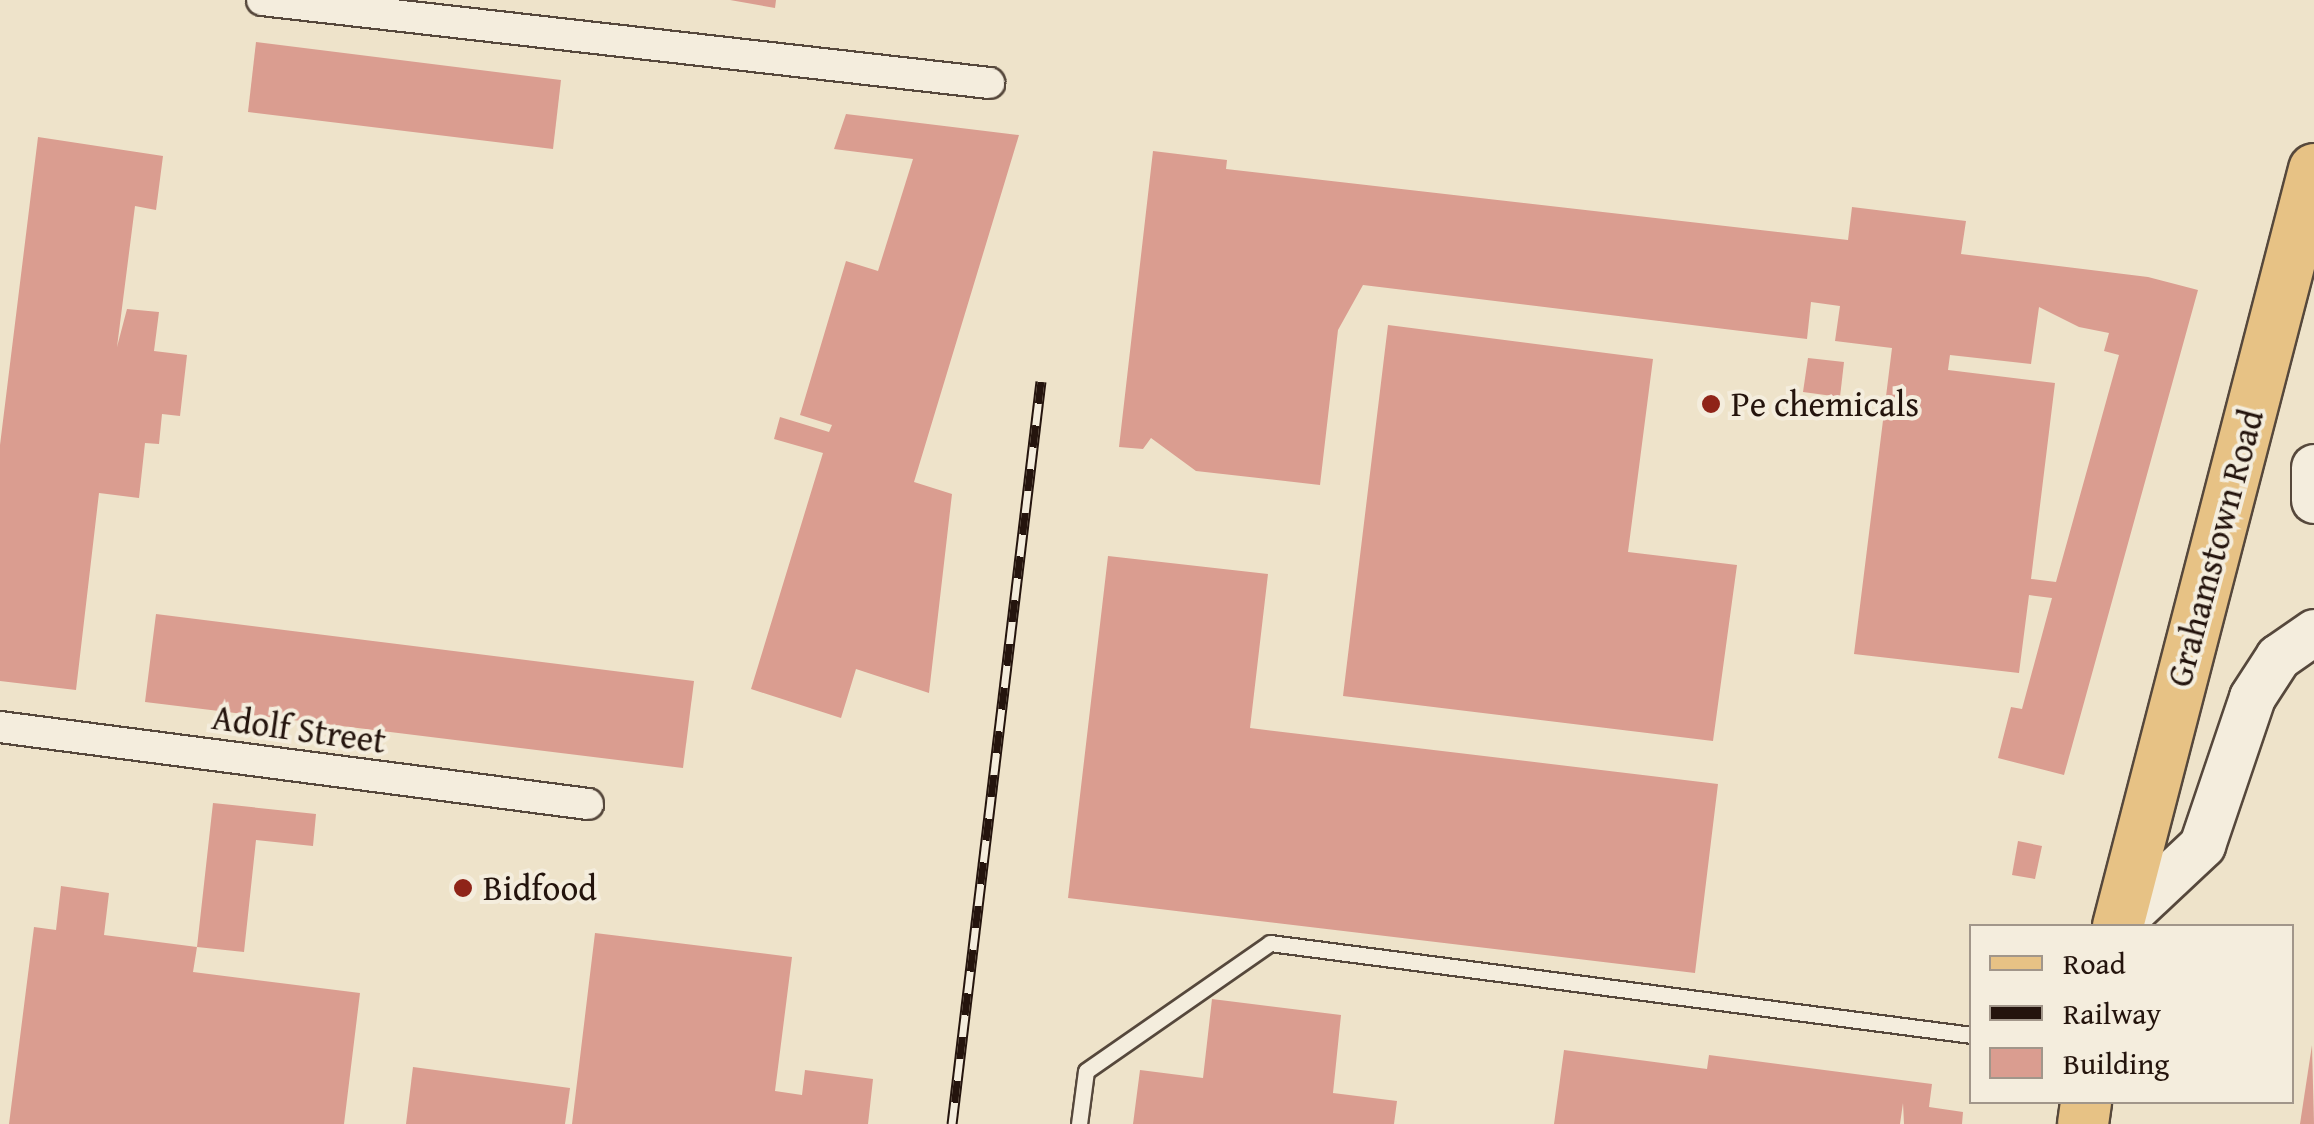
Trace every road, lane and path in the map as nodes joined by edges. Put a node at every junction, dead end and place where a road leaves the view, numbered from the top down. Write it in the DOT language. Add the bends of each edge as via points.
graph roads {
  1 [pos="262,0"];
  2 [pos="989,83"];
  3 [pos="2314,169"];
  4 [pos="2314,467"];
  5 [pos="2314,500"];
  6 [pos="2314,632"];
  7 [pos="0,728"];
  8 [pos="588,804"];
  9 [pos="2119,924"];
  10 [pos="2120,924"];
  11 [pos="1969,1035"];
  12 [pos="1080,1124"];
  1 -- 2 [label="street"];
  3 -- 9 [label="main road, Grahamstown Road"];
  4 -- 5 [label="main road"];
  6 -- 10 [label="main road" via="2278,657 2252,697 2202,844"];
  7 -- 8 [label="street, Adolf Street"];
  11 -- 12 [label="lane" via="1270,944 1086,1071"];
}
